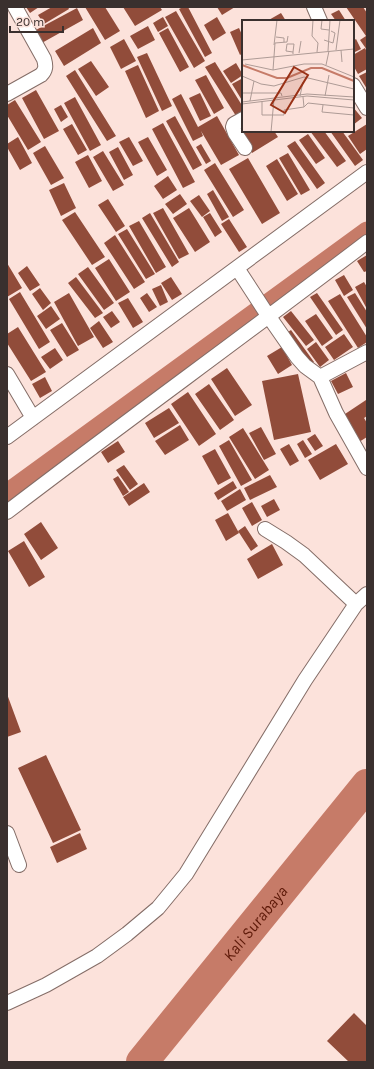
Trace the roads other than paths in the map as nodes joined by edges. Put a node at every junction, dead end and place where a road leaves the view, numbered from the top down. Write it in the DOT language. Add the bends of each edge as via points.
graph roads {
  1 [pos="15,7"];
  2 [pos="314,7"];
  3 [pos="320,20"];
  4 [pos="354,87"];
  5 [pos="7,94"];
  6 [pos="367,108"];
  7 [pos="242,120"];
  8 [pos="245,148"];
  9 [pos="367,172"];
  10 [pos="367,242"];
  11 [pos="241,274"];
  12 [pos="267,314"];
  13 [pos="367,352"];
  14 [pos="7,374"];
  15 [pos="320,378"];
  16 [pos="33,418"];
  17 [pos="7,437"];
  18 [pos="367,468"];
  19 [pos="7,512"];
  20 [pos="265,529"];
  21 [pos="367,594"];
  22 [pos="356,604"];
  23 [pos="7,833"];
  24 [pos="19,865"];
  25 [pos="7,1003"];
  1 -- 5 [label="street" via="46,66 40,75"];
  2 -- 3 [label="street"];
  4 -- 6 [label="street"];
  7 -- 8 [label="street" via="233,127"];
  9 -- 11 [label="street"];
  10 -- 12 [label="street"];
  11 -- 12 [label="street"];
  11 -- 16 [label="street"];
  12 -- 15 [label="street" via="297,357"];
  12 -- 19 [label="street"];
  13 -- 15 [label="street"];
  14 -- 16 [label="street"];
  15 -- 18 [label="street"];
  16 -- 17 [label="street"];
  20 -- 22 [label="street" via="304,555"];
  21 -- 22 [label="street"];
  22 -- 25 [label="street" via="305,680 186,874 158,908 97,956 46,985"];
  23 -- 24 [label="street"];
}
